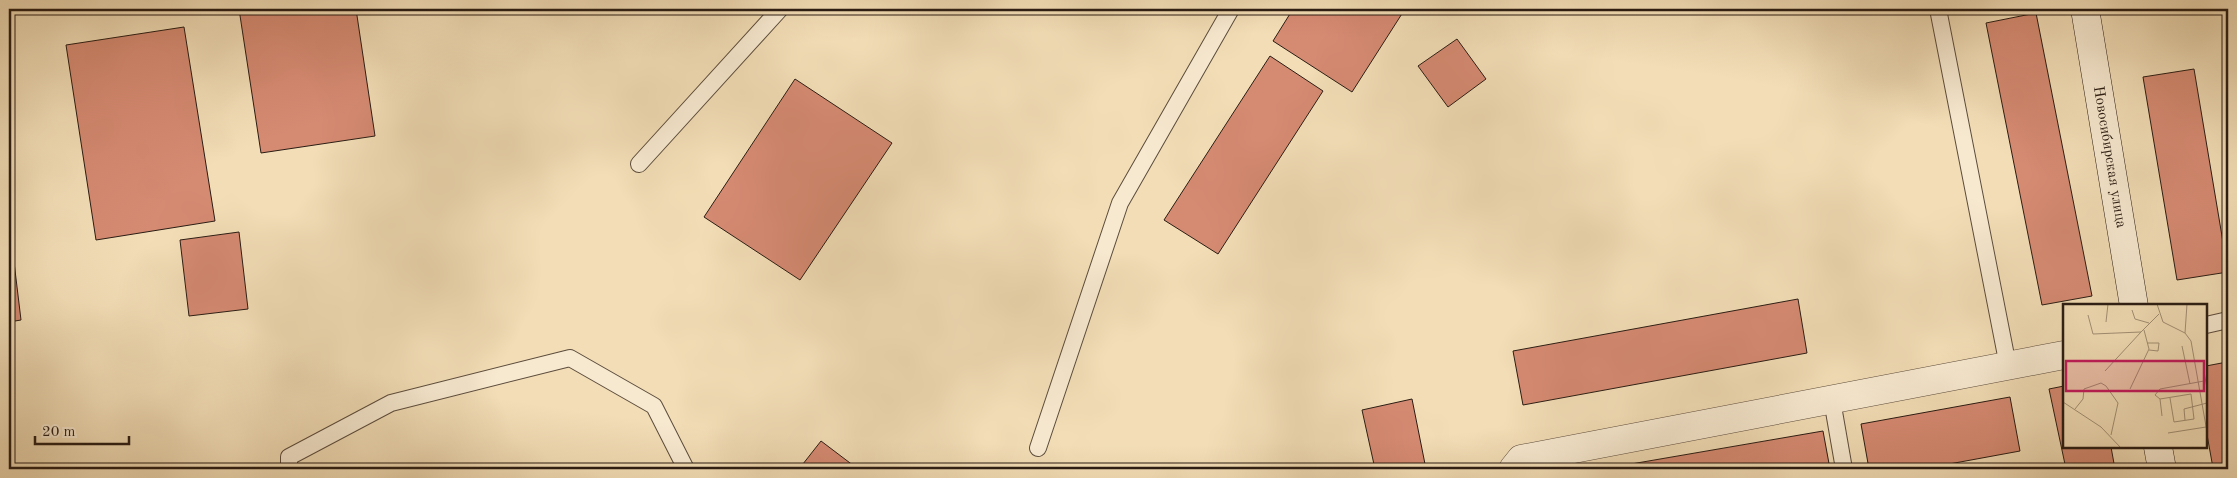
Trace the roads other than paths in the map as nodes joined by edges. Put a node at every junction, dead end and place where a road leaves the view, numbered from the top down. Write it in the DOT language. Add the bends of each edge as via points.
graph roads {
  1 [pos="780,9"];
  2 [pos="1231,9"];
  3 [pos="1938,9"];
  4 [pos="2086,9"];
  5 [pos="639,164"];
  6 [pos="2134,304"];
  7 [pos="2228,320"];
  8 [pos="2207,325"];
  9 [pos="2063,354"];
  10 [pos="2008,366"];
  11 [pos="1832,400"];
  12 [pos="1038,448"];
  13 [pos="2158,448"];
  14 [pos="290,469"];
  15 [pos="686,469"];
  16 [pos="1513,469"];
  17 [pos="1844,469"];
  18 [pos="2162,469"];
  1 -- 5 [label="lane"];
  2 -- 12 [label="lane" via="1120,202"];
  3 -- 10 [label="lane"];
  4 -- 6 [label="street, Новосибирская улица"];
  7 -- 8 [label="lane"];
  9 -- 10 [label="street"];
  10 -- 11 [label="street"];
  11 -- 16 [label="street" via="1521,459"];
  11 -- 17 [label="lane"];
  13 -- 18 [label="street"];
  14 -- 15 [label="lane" via="289,457 391,403 570,358 654,406"];
}
